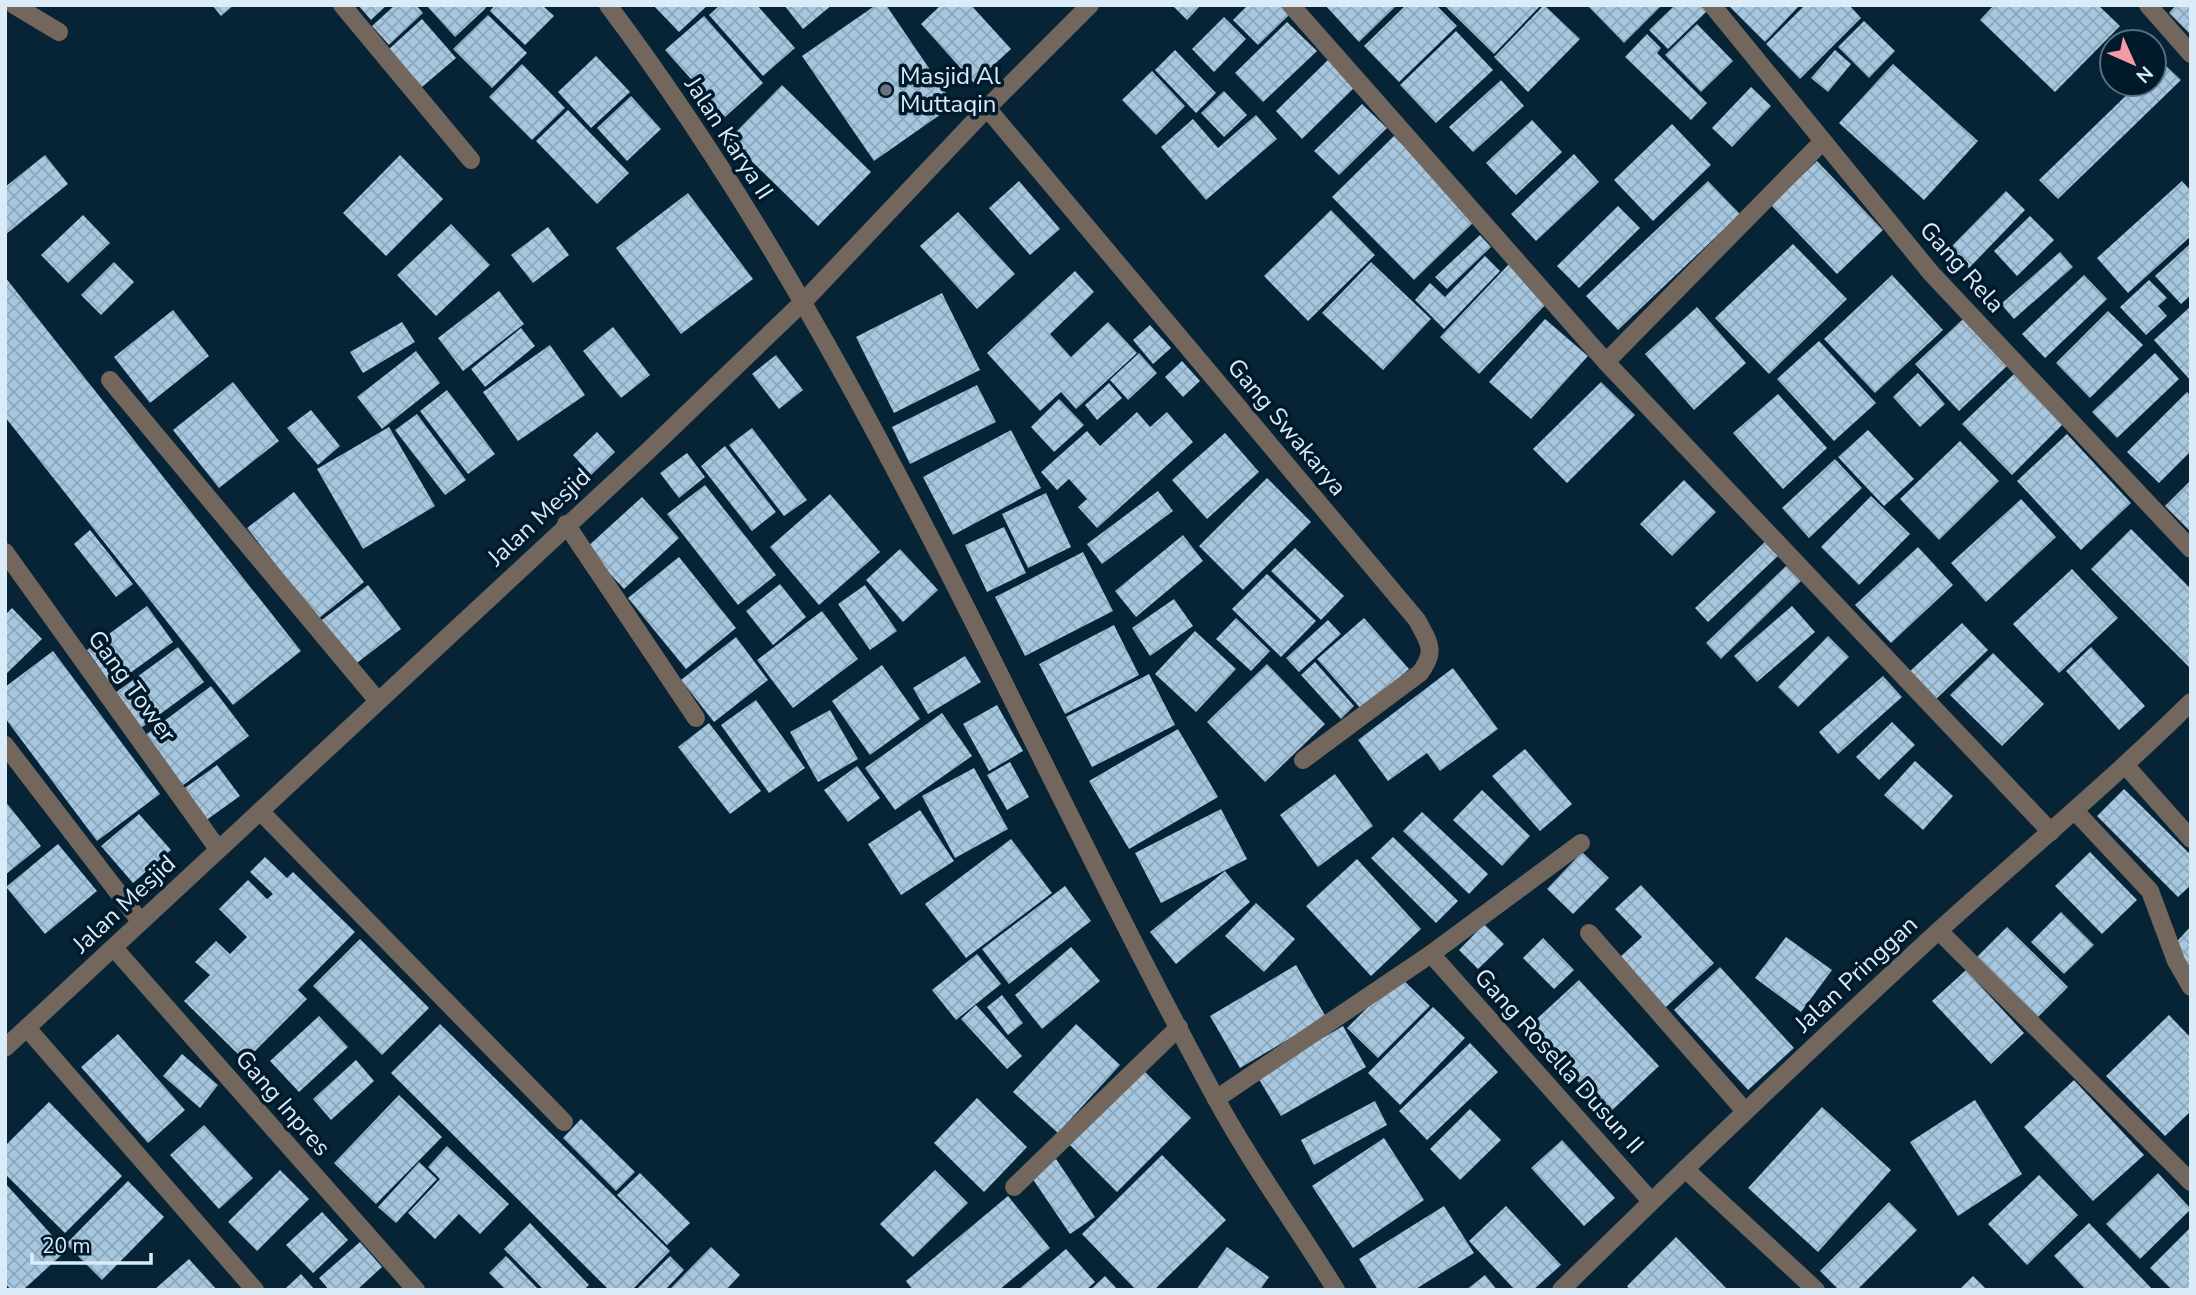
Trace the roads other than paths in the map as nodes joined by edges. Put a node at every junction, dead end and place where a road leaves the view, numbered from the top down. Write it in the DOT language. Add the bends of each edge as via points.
graph roads {
  1 [pos="14,5"];
  2 [pos="342,5"];
  3 [pos="608,5"];
  4 [pos="1090,5"];
  5 [pos="1291,5"];
  6 [pos="1712,5"];
  7 [pos="2148,5"];
  8 [pos="59,32"];
  9 [pos="2191,54"];
  10 [pos="987,108"];
  11 [pos="1823,141"];
  12 [pos="471,160"];
  13 [pos="805,300"];
  14 [pos="1606,362"];
  15 [pos="110,380"];
  16 [pos="566,524"];
  17 [pos="2191,549"];
  18 [pos="5,552"];
  19 [pos="378,701"];
  20 [pos="2191,702"];
  21 [pos="696,718"];
  22 [pos="5,745"];
  23 [pos="1303,760"];
  24 [pos="2126,766"];
  25 [pos="260,811"];
  26 [pos="2075,811"];
  27 [pos="2051,832"];
  28 [pos="2191,839"];
  29 [pos="1581,843"];
  30 [pos="218,849"];
  31 [pos="140,921"];
  32 [pos="1939,931"];
  33 [pos="1589,933"];
  34 [pos="114,948"];
  35 [pos="1431,954"];
  36 [pos="2191,987"];
  37 [pos="1179,1027"];
  38 [pos="27,1028"];
  39 [pos="5,1048"];
  40 [pos="1216,1099"];
  41 [pos="1745,1111"];
  42 [pos="564,1122"];
  43 [pos="1685,1169"];
  44 [pos="2191,1182"];
  45 [pos="1014,1186"];
  46 [pos="1651,1201"];
  47 [pos="255,1290"];
  48 [pos="416,1290"];
  49 [pos="1336,1290"];
  50 [pos="1561,1290"];
  51 [pos="1816,1290"];
  1 -- 8 [label="street"];
  2 -- 12 [label="street"];
  3 -- 13 [label="street, Jalan Karya II" via="650,61"];
  4 -- 10 [label="street, Jalan Mesjid"];
  5 -- 14 [label="street"];
  6 -- 11 [label="street, Gang Rela"];
  7 -- 9 [label="street"];
  10 -- 13 [label="street, Jalan Mesjid"];
  10 -- 23 [label="street, Gang Swakarya" via="1417,620 1430,644 1430,659 1420,673"];
  11 -- 14 [label="street"];
  11 -- 17 [label="street, Gang Rela" via="1931,272"];
  13 -- 16 [label="street, Jalan Mesjid"];
  13 -- 37 [label="street, Jalan Karya II"];
  14 -- 27 [label="street"];
  15 -- 19 [label="street"];
  16 -- 19 [label="street, Jalan Mesjid"];
  16 -- 21 [label="street"];
  18 -- 30 [label="street, Gang Tower"];
  19 -- 25 [label="street, Jalan Mesjid"];
  20 -- 24 [label="street, Jalan Pringgan"];
  22 -- 31 [label="street"];
  24 -- 26 [label="street, Jalan Pringgan"];
  24 -- 28 [label="street"];
  25 -- 30 [label="street, Jalan Mesjid"];
  25 -- 42 [label="street"];
  26 -- 27 [label="street, Jalan Pringgan"];
  26 -- 36 [label="street" via="2150,891 2176,961"];
  27 -- 32 [label="street, Jalan Pringgan"];
  29 -- 35 [label="street"];
  30 -- 31 [label="street, Jalan Mesjid"];
  31 -- 34 [label="street, Jalan Mesjid"];
  32 -- 41 [label="street, Jalan Pringgan"];
  32 -- 44 [label="street"];
  33 -- 41 [label="street"];
  34 -- 38 [label="street, Jalan Mesjid"];
  34 -- 48 [label="street, Gang Inpres"];
  35 -- 40 [label="street"];
  35 -- 46 [label="street, Gang Rosella Dusun II"];
  37 -- 40 [label="street, Jalan Karya II"];
  37 -- 45 [label="street"];
  38 -- 39 [label="street, Jalan Mesjid"];
  38 -- 47 [label="street"];
  40 -- 49 [label="street, Jalan Karya II"];
  41 -- 43 [label="street, Jalan Pringgan"];
  43 -- 46 [label="street, Jalan Pringgan"];
  43 -- 51 [label="street"];
  46 -- 50 [label="street, Jalan Pringgan"];
}
